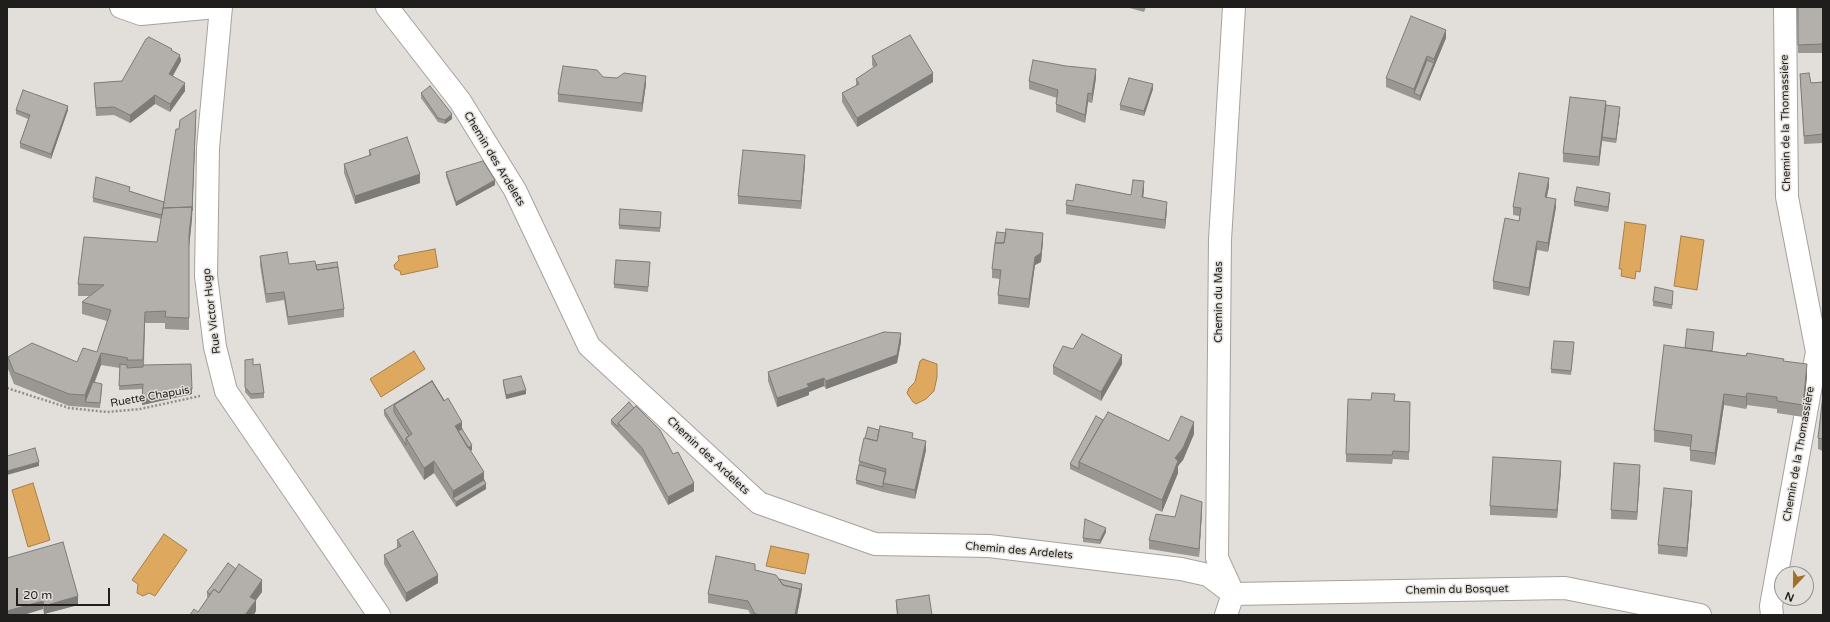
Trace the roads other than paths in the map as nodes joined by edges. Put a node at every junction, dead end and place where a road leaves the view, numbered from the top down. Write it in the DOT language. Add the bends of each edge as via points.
graph roads {
  1 [pos="121,7"];
  2 [pos="216,7"];
  3 [pos="221,7"];
  4 [pos="387,7"];
  5 [pos="1234,7"];
  6 [pos="1785,7"];
  7 [pos="1233,594"];
  8 [pos="379,615"];
  9 [pos="1226,615"];
  10 [pos="1700,615"];
  11 [pos="1772,615"];
  1 -- 2 [label="street" via="141,14"];
  3 -- 8 [label="street, Rue Victor Hugo" via="208,148 206,276 215,347 226,391"];
  4 -- 7 [label="street, Chemin des Ardelets" via="460,101 515,190 589,346 759,503 875,544 989,546 1181,568 1208,575"];
  5 -- 7 [label="street, Chemin du Mas" via="1220,240 1217,558"];
  6 -- 11 [label="street, Chemin de la Thomassière" via="1787,197 1817,352 1771,606"];
  7 -- 9 [label="street"];
  7 -- 10 [label="street, Chemin du Bosquet" via="1565,588"];
}
